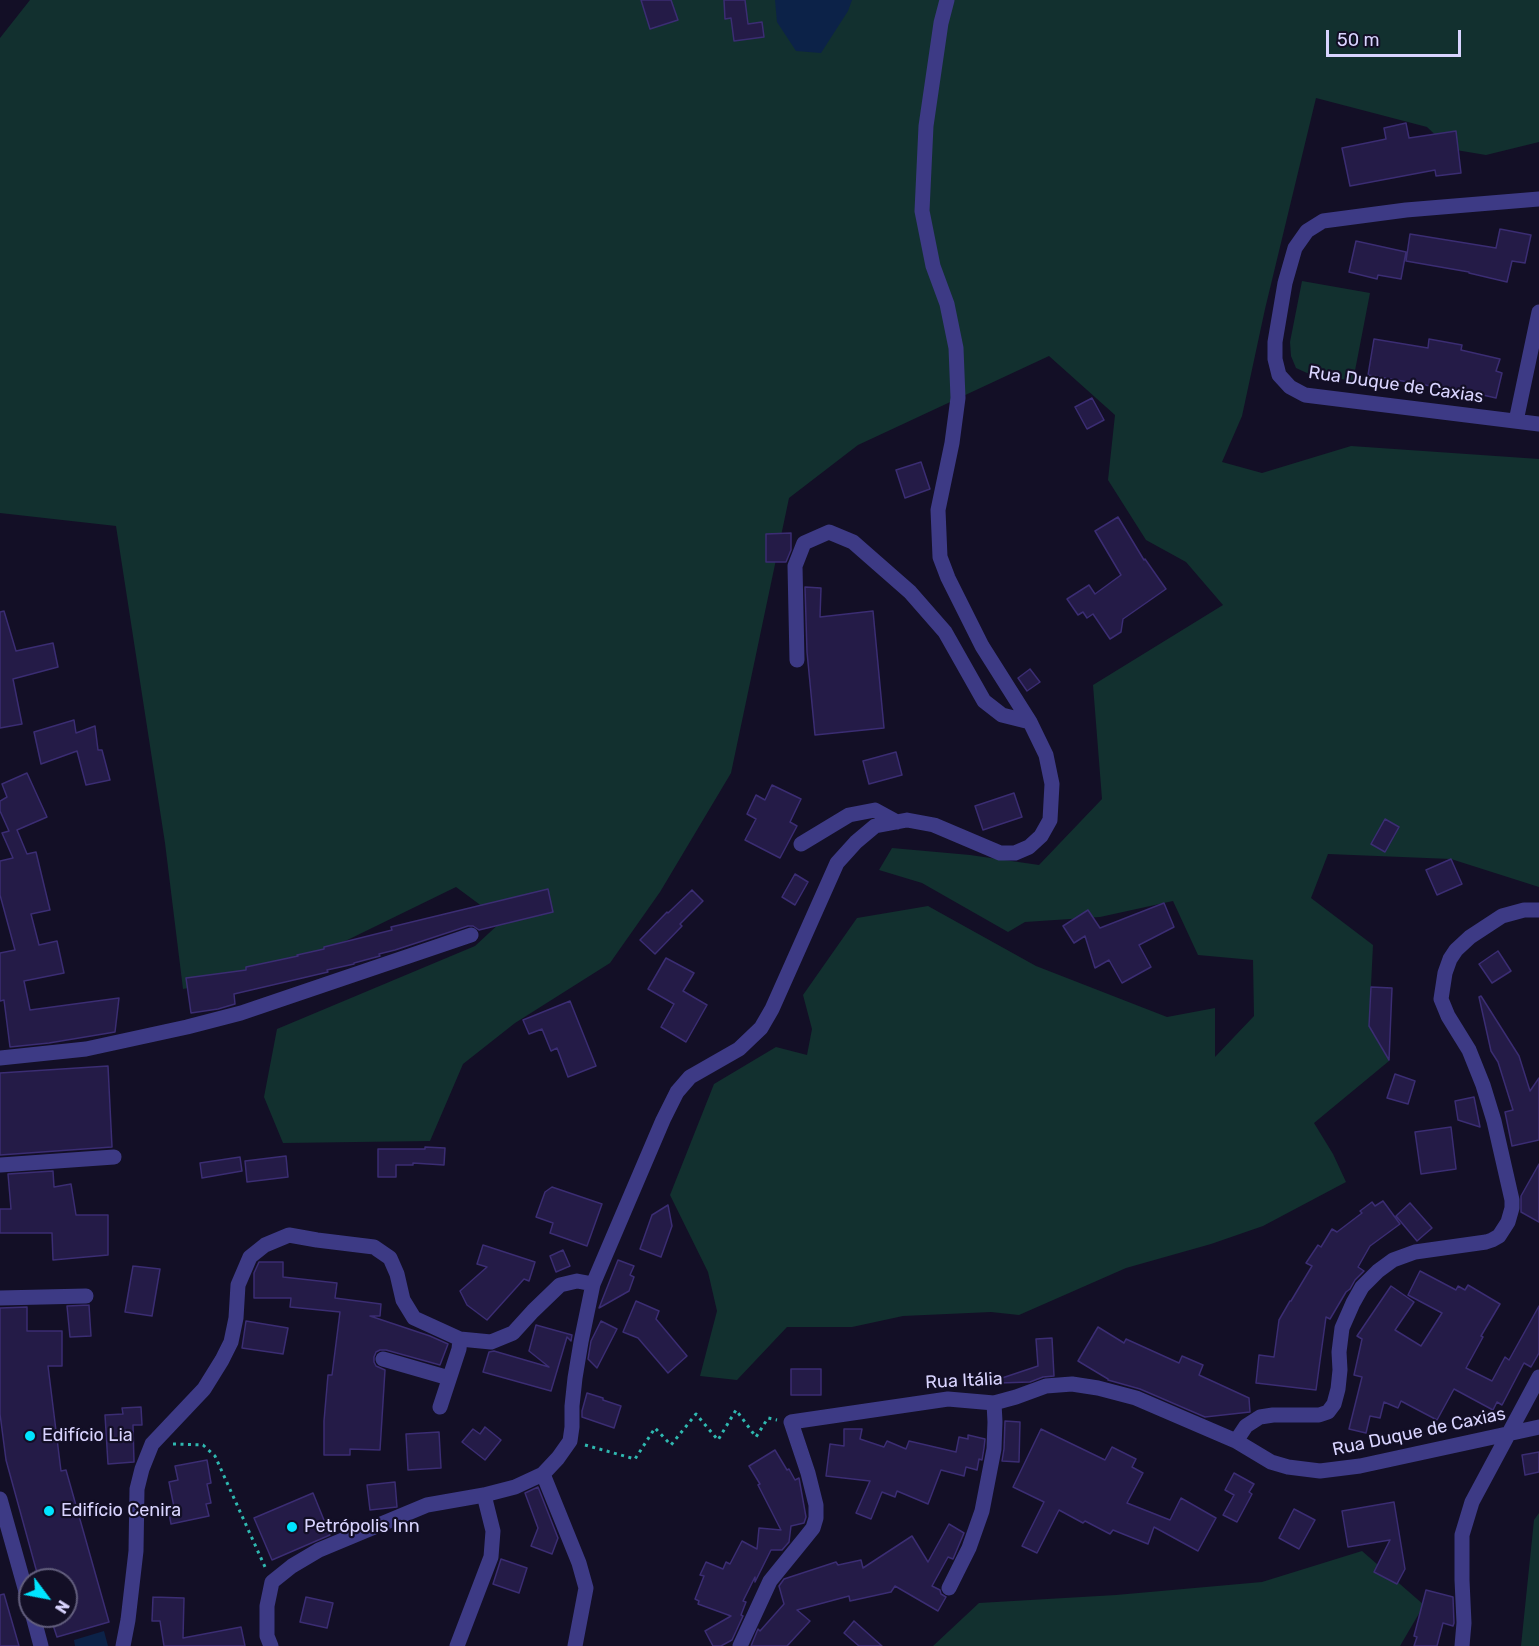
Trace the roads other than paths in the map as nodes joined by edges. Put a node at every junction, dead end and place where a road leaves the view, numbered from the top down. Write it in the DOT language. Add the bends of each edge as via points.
graph roads {
  1 [pos="947,0"];
  2 [pos="1539,199"];
  3 [pos="1539,312"];
  4 [pos="1516,421"];
  5 [pos="1539,424"];
  6 [pos="797,660"];
  7 [pos="1030,722"];
  8 [pos="897,822"];
  9 [pos="801,844"];
  10 [pos="1539,910"];
  11 [pos="471,935"];
  12 [pos="2,1058"];
  13 [pos="114,1157"];
  14 [pos="0,1165"];
  15 [pos="593,1284"];
  16 [pos="86,1296"];
  17 [pos="0,1298"];
  18 [pos="460,1339"];
  19 [pos="383,1359"];
  20 [pos="1539,1377"];
  21 [pos="449,1378"];
  22 [pos="994,1402"];
  23 [pos="440,1407"];
  24 [pos="1539,1427"];
  25 [pos="1508,1434"];
  26 [pos="1236,1441"];
  27 [pos="543,1474"];
  28 [pos="484,1495"];
  29 [pos="0,1499"];
  30 [pos="19,1568"];
  31 [pos="949,1588"];
  32 [pos="36,1628"];
  33 [pos="41,1646"];
  34 [pos="123,1646"];
  35 [pos="270,1646"];
  36 [pos="457,1646"];
  37 [pos="575,1646"];
  38 [pos="740,1646"];
  39 [pos="1462,1646"];
  1 -- 7 [label="street" via="926,126 922,211 956,348 958,398 938,510 939,557 982,645"];
  2 -- 4 [label="street, Rua Duque de Caxias" via="1323,221 1307,231 1295,248 1275,342 1279,375 1305,395"];
  3 -- 4 [label="street"];
  4 -- 5 [label="street, Rua Duque de Caxias"];
  6 -- 7 [label="street" via="795,566 804,543 829,532 853,542 910,592 945,632 984,701 1002,715"];
  7 -- 8 [label="street" via="1046,755 1052,784 1050,820 1029,848 1000,854 934,825"];
  8 -- 9 [label="street" via="875,810 849,815"];
  8 -- 15 [label="street" via="875,826 837,863 761,1028 739,1049 690,1077 677,1092"];
  10 -- 26 [label="street" via="1502,916 1456,950 1445,973 1441,999 1469,1050 1494,1120 1512,1200 1508,1222 1492,1240 1415,1252 1378,1271 1362,1287 1342,1328 1338,1389 1328,1412 1260,1417 1246,1426"];
  11 -- 12 [label="street" via="241,1013 86,1049"];
  13 -- 14 [label="street"];
  15 -- 18 [label="street" via="577,1281 560,1285 513,1333 492,1342"];
  15 -- 27 [label="street" via="575,1378 570,1441"];
  16 -- 17 [label="street"];
  18 -- 21 [label="street"];
  18 -- 34 [label="street" via="414,1318 403,1300 390,1258 374,1247 289,1235 265,1245 250,1257 238,1285 237,1318 222,1360 204,1389 152,1444 142,1469"];
  19 -- 21 [label="street"];
  20 -- 25 [label="street"];
  21 -- 23 [label="street"];
  22 -- 26 [label="street, Rua Itália" via="1046,1386 1072,1383 1136,1398"];
  22 -- 31 [label="street" via="994,1449 982,1511"];
  22 -- 38 [label="street, Rua Itália" via="948,1399 791,1422 808,1473 816,1518 806,1538 770,1581"];
  24 -- 25 [label="street, Rua Duque de Caxias"];
  25 -- 26 [label="street, Rua Duque de Caxias" via="1320,1471 1271,1462"];
  25 -- 39 [label="street" via="1472,1502 1462,1535"];
  27 -- 28 [label="street"];
  27 -- 37 [label="street" via="586,1588"];
  28 -- 35 [label="street" via="427,1505 319,1550 292,1566 272,1582 267,1606"];
  28 -- 36 [label="street" via="493,1531 491,1557"];
  29 -- 30 [label="street"];
  32 -- 33 [label="street"];
}
